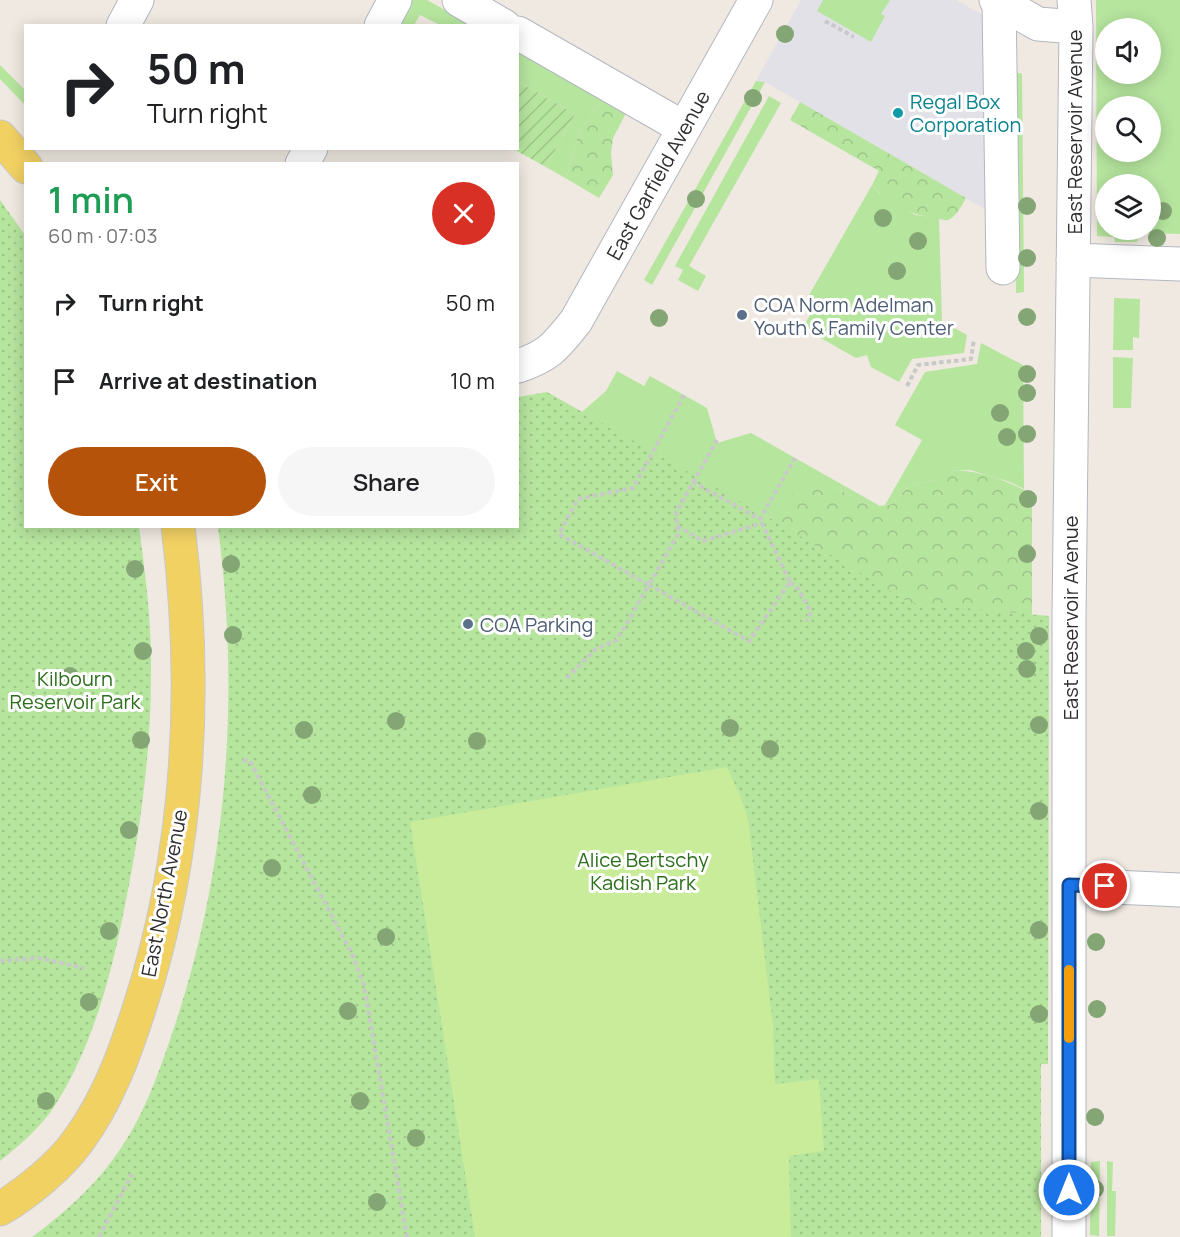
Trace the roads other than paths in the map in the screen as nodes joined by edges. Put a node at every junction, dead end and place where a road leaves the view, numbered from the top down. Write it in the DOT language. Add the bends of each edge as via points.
graph roads {
  1 [pos="137,0"];
  2 [pos="395,0"];
  3 [pos="459,0"];
  4 [pos="756,0"];
  5 [pos="997,1"];
  6 [pos="1075,14"];
  7 [pos="124,24"];
  8 [pos="382,24"];
  9 [pos="501,24"];
  10 [pos="519,34"];
  11 [pos="684,128"];
  12 [pos="0,137"];
  13 [pos="24,165"];
  14 [pos="1073,260"];
  15 [pos="1180,264"];
  16 [pos="1003,268"];
  17 [pos="519,366"];
  18 [pos="178,528"];
  19 [pos="1069,885"];
  20 [pos="1180,890"];
  21 [pos="0,1209"];
  22 [pos="1069,1237"];
  1 -- 7 [label="street"];
  2 -- 8 [label="street"];
  3 -- 9 [label="street"];
  4 -- 11 [label="street, East Garfield Avenue"];
  5 -- 6 [label="street" via="1038,24"];
  5 -- 16 [label="street"];
  6 -- 14 [label="street, East Reservoir Avenue"];
  10 -- 11 [label="street"];
  11 -- 17 [label="street, East Garfield Avenue" via="576,321 555,347 539,359"];
  12 -- 13 [label="main road"];
  14 -- 15 [label="street"];
  14 -- 19 [label="street, East Reservoir Avenue"];
  18 -- 21 [label="main road, East North Avenue" via="189,672 188,733 177,837 159,940 128,1046 106,1096 78,1142 44,1176"];
  19 -- 20 [label="street"];
  19 -- 22 [label="street, East Reservoir Avenue"];
}
